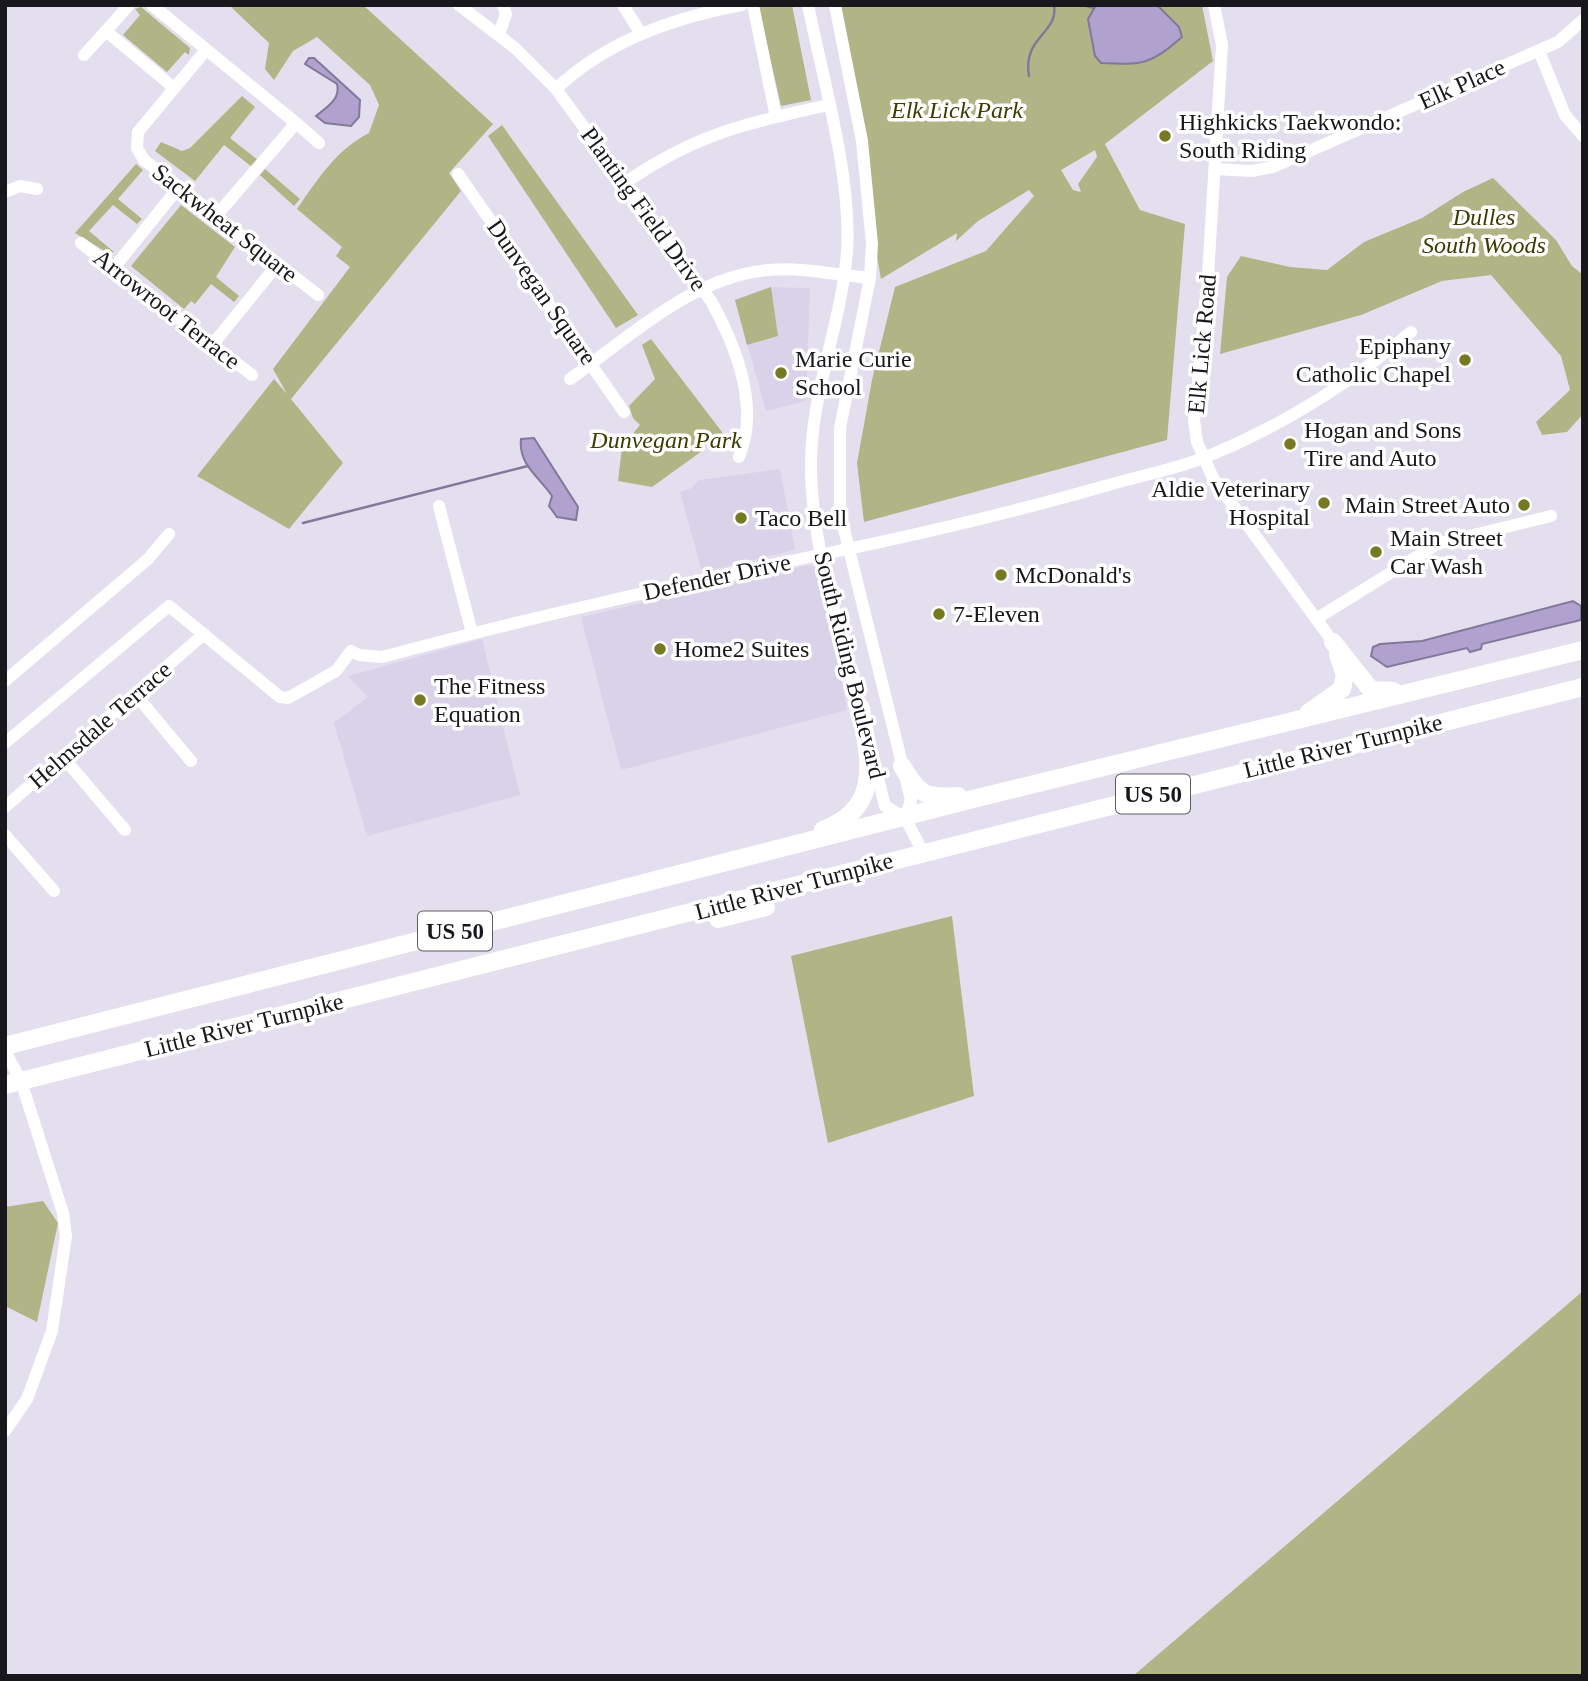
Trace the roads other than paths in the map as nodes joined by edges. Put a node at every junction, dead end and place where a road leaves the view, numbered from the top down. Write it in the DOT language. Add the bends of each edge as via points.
graph roads {
  1 [pos="129,5"];
  2 [pos="152,5"];
  3 [pos="459,5"];
  4 [pos="503,5"];
  5 [pos="623,5"];
  6 [pos="742,5"];
  7 [pos="753,5"];
  8 [pos="808,5"];
  9 [pos="835,5"];
  10 [pos="1214,5"];
  11 [pos="1583,20"];
  12 [pos="106,31"];
  13 [pos="499,34"];
  14 [pos="641,34"];
  15 [pos="206,50"];
  16 [pos="1539,51"];
  17 [pos="84,55"];
  18 [pos="174,89"];
  19 [pos="556,89"];
  20 [pos="828,106"];
  21 [pos="776,117"];
  22 [pos="296,123"];
  23 [pos="1583,136"];
  24 [pos="319,143"];
  25 [pos="1215,169"];
  26 [pos="458,174"];
  27 [pos="626,183"];
  28 [pos="179,187"];
  29 [pos="37,189"];
  30 [pos="5,192"];
  31 [pos="216,216"];
  32 [pos="81,243"];
  33 [pos="277,265"];
  34 [pos="113,269"];
  35 [pos="843,275"];
  36 [pos="870,278"];
  37 [pos="702,289"];
  38 [pos="318,295"];
  39 [pos="1411,332"];
  40 [pos="213,344"];
  41 [pos="592,363"];
  42 [pos="252,375"];
  43 [pos="570,379"];
  44 [pos="624,411"];
  45 [pos="739,457"];
  46 [pos="1203,458"];
  47 [pos="439,506"];
  48 [pos="1551,516"];
  49 [pos="169,534"];
  50 [pos="847,550"];
  51 [pos="820,555"];
  52 [pos="1316,619"];
  53 [pos="471,633"];
  54 [pos="199,639"];
  55 [pos="1333,642"];
  56 [pos="1583,650"];
  57 [pos="5,681"];
  58 [pos="1441,687"];
  59 [pos="1583,687"];
  60 [pos="135,694"];
  61 [pos="861,708"];
  62 [pos="1293,721"];
  63 [pos="5,743"];
  64 [pos="63,757"];
  65 [pos="191,761"];
  66 [pos="902,766"];
  67 [pos="1004,792"];
  68 [pos="5,807"];
  69 [pos="905,818"];
  70 [pos="125,830"];
  71 [pos="5,835"];
  72 [pos="923,852"];
  73 [pos="758,855"];
  74 [pos="54,891"];
  75 [pos="766,907"];
  76 [pos="564,945"];
  77 [pos="5,1046"];
  78 [pos="5,1051"];
  79 [pos="13,1083"];
  80 [pos="5,1431"];
  1 -- 12 [label="street"];
  2 -- 15 [label="street"];
  3 -- 13 [label="street, Planting Field Drive"];
  4 -- 13 [label="street" via="506,14"];
  5 -- 14 [label="street"];
  6 -- 14 [label="street"];
  7 -- 21 [label="street"];
  8 -- 20 [label="street, South Riding Boulevard"];
  9 -- 36 [label="street, South Riding Boulevard" via="869,186"];
  10 -- 25 [label="street, Elk Lick Road" via="1222,45"];
  11 -- 16 [label="street, Elk Place" via="1569,35"];
  12 -- 17 [label="street"];
  12 -- 18 [label="street"];
  13 -- 19 [label="street, Planting Field Drive"];
  14 -- 19 [label="street"];
  15 -- 18 [label="street"];
  15 -- 22 [label="street"];
  16 -- 23 [label="street" via="1565,115"];
  16 -- 25 [label="street, Elk Place" via="1273,167"];
  18 -- 28 [label="street, Sackwheat Square" via="138,132 137,148 144,160"];
  19 -- 27 [label="street, Planting Field Drive"];
  20 -- 21 [label="street"];
  20 -- 35 [label="street, South Riding Boulevard" via="844,193 847,251"];
  21 -- 27 [label="street" via="702,138"];
  22 -- 24 [label="street"];
  22 -- 31 [label="street"];
  25 -- 46 [label="street, Elk Lick Road" via="1194,420"];
  26 -- 41 [label="street, Dunvegan Square"];
  27 -- 37 [label="street, Planting Field Drive"];
  28 -- 31 [label="street, Sackwheat Square"];
  28 -- 34 [label="street"];
  29 -- 30 [label="street" via="20,186"];
  31 -- 33 [label="street, Sackwheat Square"];
  32 -- 34 [label="street, Arrowroot Terrace"];
  33 -- 38 [label="street, Sackwheat Square"];
  33 -- 40 [label="street"];
  34 -- 40 [label="street, Arrowroot Terrace"];
  35 -- 36 [label="street"];
  35 -- 37 [label="street" via="769,270 734,276"];
  35 -- 51 [label="street, South Riding Boulevard" via="811,442"];
  36 -- 50 [label="street, South Riding Boulevard" via="840,428 839,513"];
  37 -- 41 [label="street"];
  37 -- 45 [label="street, Planting Field Drive" via="730,339 743,381 747,438"];
  39 -- 46 [label="street, Defender Drive" via="1325,397"];
  40 -- 42 [label="street, Arrowroot Terrace"];
  41 -- 43 [label="street"];
  41 -- 44 [label="street, Dunvegan Square"];
  46 -- 50 [label="street, Defender Drive" via="1022,509"];
  46 -- 52 [label="street, Elk Lick Road"];
  47 -- 53 [label="street"];
  48 -- 52 [label="street" via="1437,544"];
  49 -- 57 [label="street" via="148,559"];
  50 -- 51 [label="street, Defender Drive"];
  50 -- 66 [label="street, South Riding Boulevard"];
  51 -- 53 [label="street, Defender Drive"];
  51 -- 61 [label="street, South Riding Boulevard"];
  52 -- 55 [label="street, Elk Lick Road"];
  53 -- 54 [label="street, Defender Drive" via="382,657 351,651 328,676 285,698"];
  54 -- 60 [label="street, Helmsdale Terrace"];
  54 -- 63 [label="street" via="169,606"];
  55 -- 58 [label="highway" via="1371,690"];
  55 -- 62 [label="highway" via="1345,675 1342,689"];
  56 -- 58 [label="highway, Little River Turnpike / US 50"];
  58 -- 62 [label="highway, Little River Turnpike / US 50"];
  59 -- 72 [label="highway, Little River Turnpike / US 50"];
  60 -- 64 [label="street, Helmsdale Terrace"];
  60 -- 65 [label="street"];
  61 -- 69 [label="street, South Riding Boulevard" via="886,806"];
  61 -- 73 [label="highway" via="869,773 857,807 835,825"];
  62 -- 67 [label="highway, Little River Turnpike / US 50"];
  64 -- 68 [label="street, Helmsdale Terrace"];
  64 -- 70 [label="street"];
  66 -- 67 [label="highway" via="917,789 930,796"];
  66 -- 69 [label="street, South Riding Boulevard" via="911,800"];
  67 -- 69 [label="highway, Little River Turnpike / US 50"];
  69 -- 72 [label="street, South Riding Boulevard"];
  69 -- 73 [label="highway, Little River Turnpike / US 50"];
  71 -- 74 [label="street"];
  72 -- 76 [label="highway, Little River Turnpike / US 50"];
  73 -- 77 [label="highway, Little River Turnpike / US 50"];
  75 -- 76 [label="highway" via="618,941"];
  76 -- 79 [label="highway, Little River Turnpike / US 50"];
  78 -- 79 [label="street"];
  79 -- 80 [label="street" via="63,1213 66,1236 51,1334 27,1399"];
}
